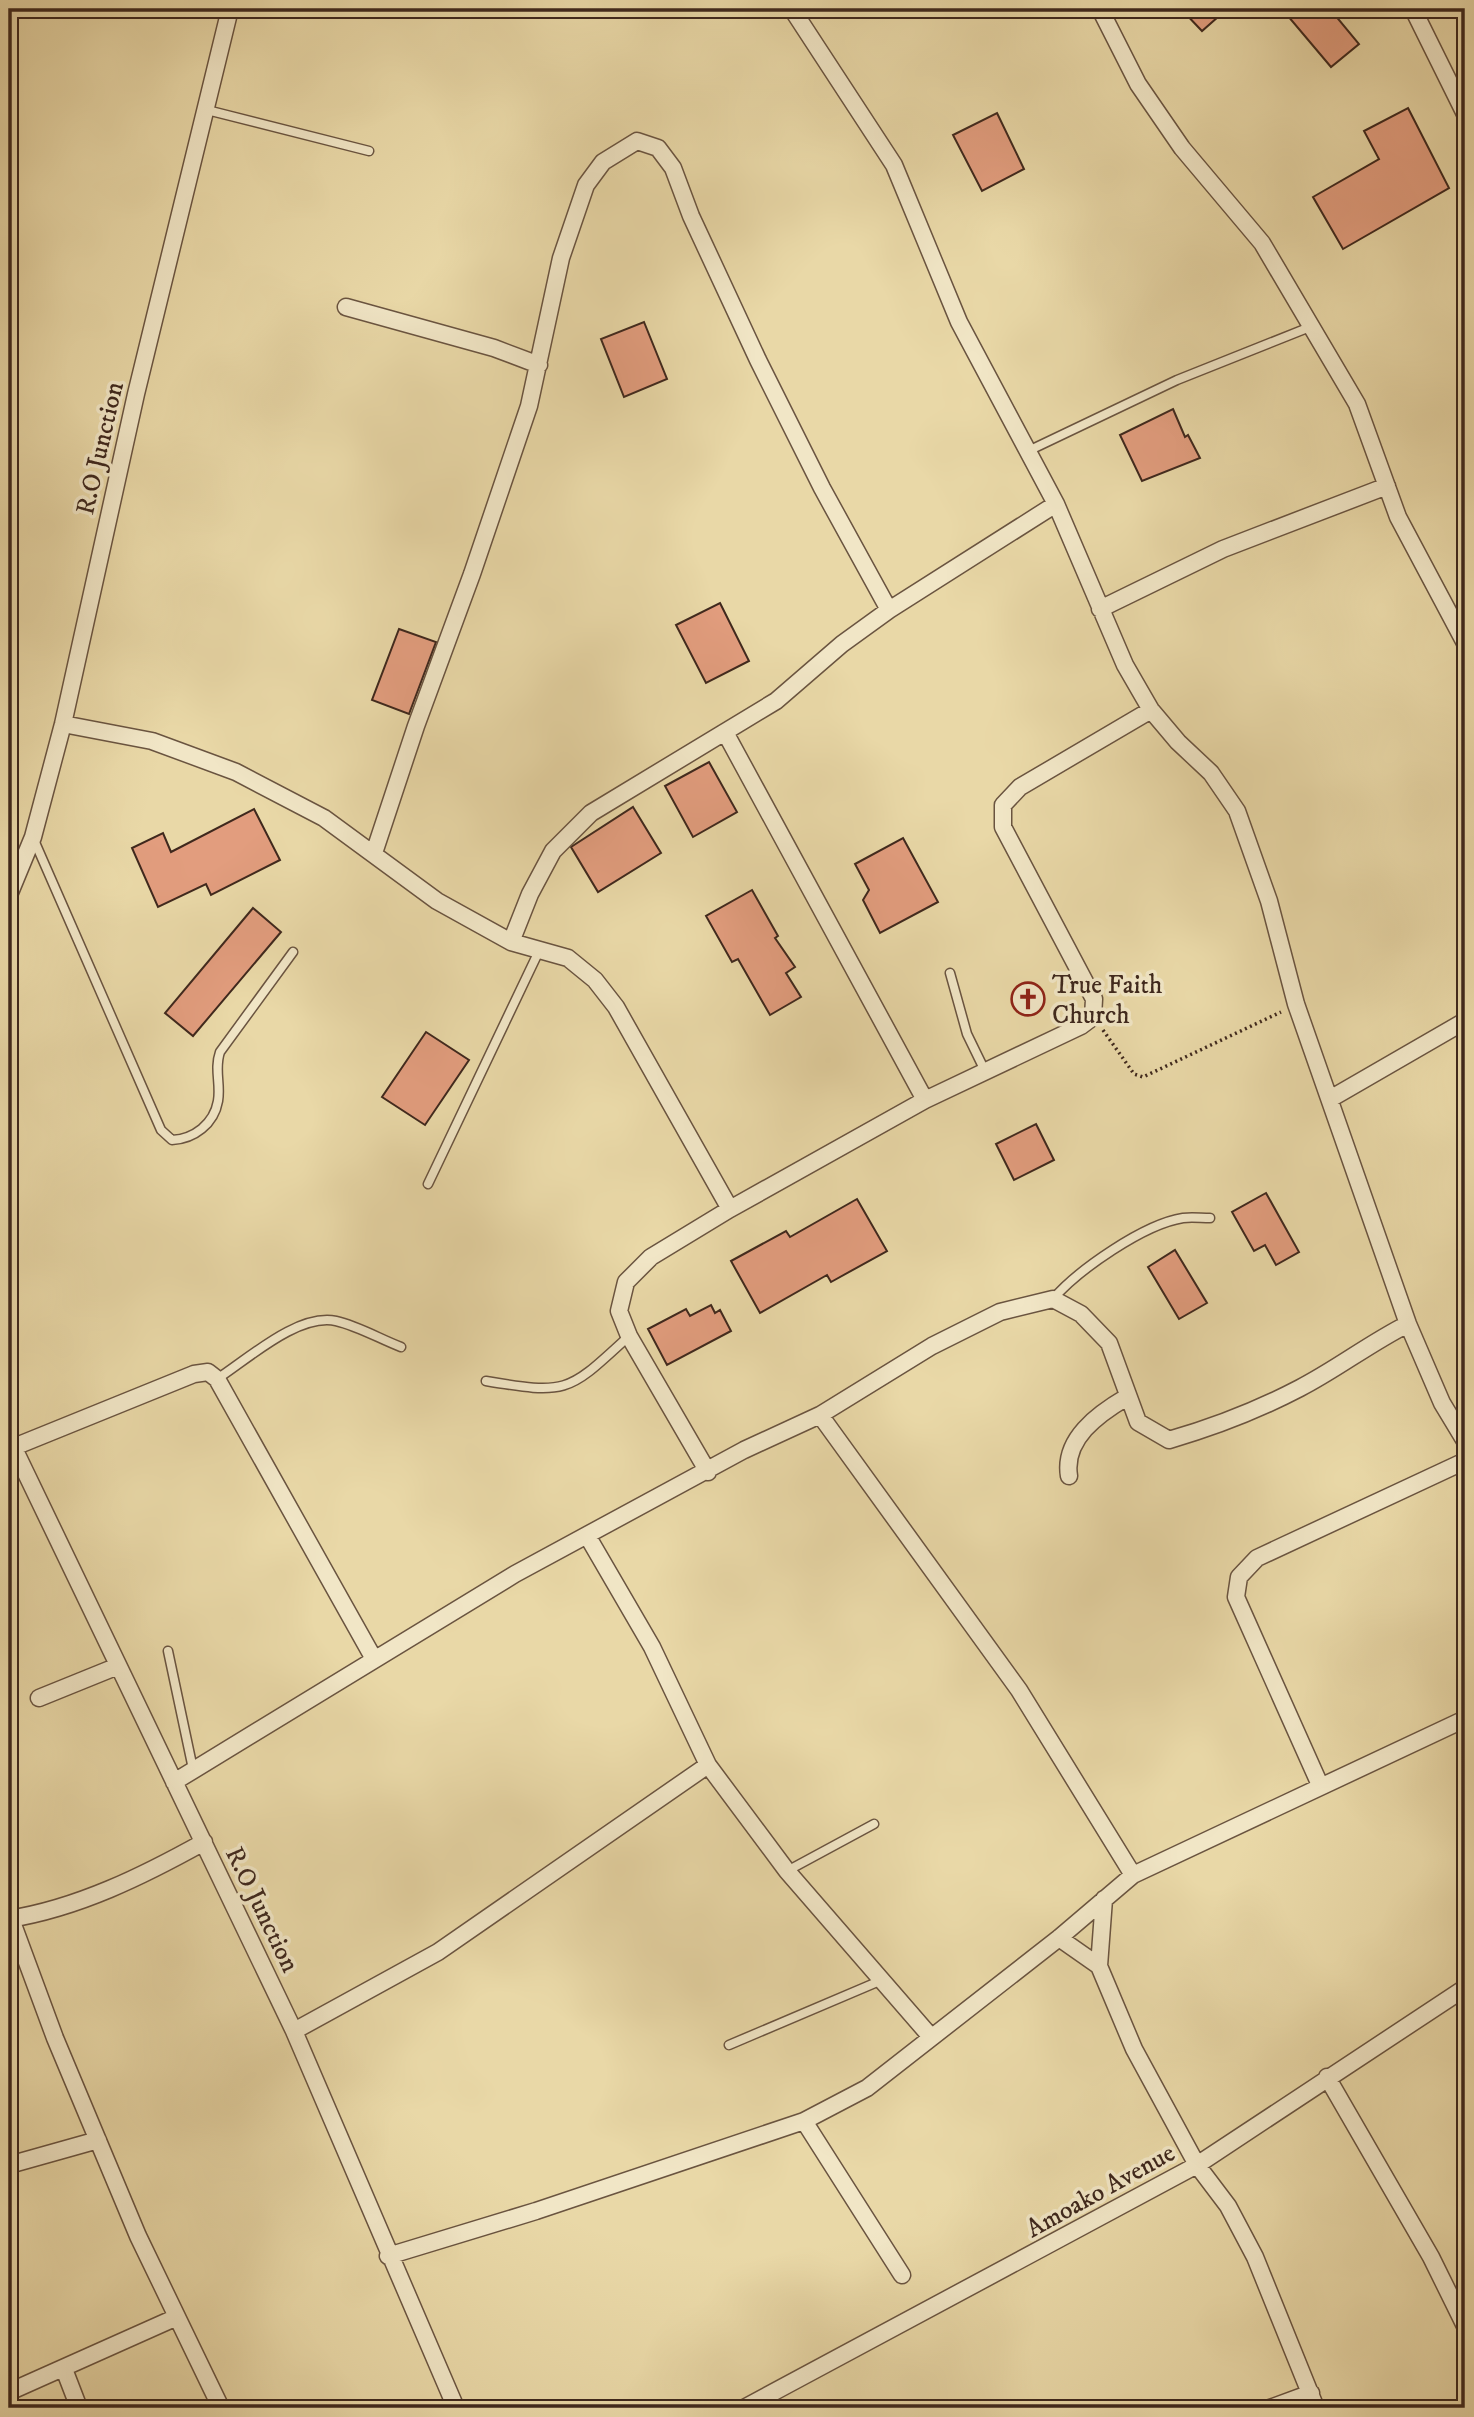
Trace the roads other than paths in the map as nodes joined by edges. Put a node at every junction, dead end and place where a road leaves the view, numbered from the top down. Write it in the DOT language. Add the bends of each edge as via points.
graph roads {
  1 [pos="230,9"];
  2 [pos="792,9"];
  3 [pos="1100,9"];
  4 [pos="1413,9"];
  5 [pos="203,109"];
  6 [pos="1465,114"];
  7 [pos="369,151"];
  8 [pos="346,307"];
  9 [pos="1310,327"];
  10 [pos="539,365"];
  11 [pos="1026,452"];
  12 [pos="1387,486"];
  13 [pos="1056,503"];
  14 [pos="1100,609"];
  15 [pos="889,610"];
  16 [pos="1465,643"];
  17 [pos="1151,710"];
  18 [pos="64,724"];
  19 [pos="726,734"];
  20 [pos="33,837"];
  21 [pos="374,853"];
  22 [pos="9,895"];
  23 [pos="511,942"];
  24 [pos="540,951"];
  25 [pos="293,952"];
  26 [pos="950,974"];
  27 [pos="1465,1021"];
  28 [pos="985,1071"];
  29 [pos="1330,1099"];
  30 [pos="925,1100"];
  31 [pos="428,1184"];
  32 [pos="730,1209"];
  33 [pos="1210,1218"];
  34 [pos="1053,1299"];
  35 [pos="1408,1324"];
  36 [pos="629,1336"];
  37 [pos="401,1347"];
  38 [pos="218,1379"];
  39 [pos="486,1381"];
  40 [pos="1127,1397"];
  41 [pos="820,1415"];
  42 [pos="1465,1441"];
  43 [pos="10,1445"];
  44 [pos="1465,1461"];
  45 [pos="708,1472"];
  46 [pos="1069,1476"];
  47 [pos="588,1537"];
  48 [pos="168,1651"];
  49 [pos="374,1659"];
  50 [pos="118,1666"];
  51 [pos="39,1698"];
  52 [pos="1465,1719"];
  53 [pos="708,1765"];
  54 [pos="193,1769"];
  55 [pos="174,1782"];
  56 [pos="1320,1785"];
  57 [pos="874,1824"];
  58 [pos="204,1842"];
  59 [pos="788,1871"];
  60 [pos="1133,1875"];
  61 [pos="1104,1899"];
  62 [pos="10,1919"];
  63 [pos="1059,1938"];
  64 [pos="1099,1966"];
  65 [pos="882,1980"];
  66 [pos="1465,1988"];
  67 [pos="294,2031"];
  68 [pos="931,2038"];
  69 [pos="729,2045"];
  70 [pos="1327,2077"];
  71 [pos="804,2121"];
  72 [pos="98,2140"];
  73 [pos="9,2165"];
  74 [pos="1197,2165"];
  75 [pos="388,2256"];
  76 [pos="902,2275"];
  77 [pos="177,2317"];
  78 [pos="1465,2326"];
  79 [pos="64,2369"];
  80 [pos="9,2392"];
  81 [pos="774,2401"];
  82 [pos="1313,2401"];
  83 [pos="79,2408"];
  84 [pos="221,2408"];
  85 [pos="456,2408"];
  86 [pos="744,2408"];
  87 [pos="1270,2408"];
  1 -- 5 [label="street, R.O Junction"];
  2 -- 11 [label="street" via="894,165 959,322"];
  3 -- 9 [label="street" via="1138,85 1182,148 1262,243"];
  4 -- 6 [label="street"];
  5 -- 7 [label="lane"];
  5 -- 18 [label="street, R.O Junction"];
  8 -- 10 [label="street" via="469,340"];
  9 -- 11 [label="lane" via="1177,380"];
  9 -- 12 [label="street" via="1357,404"];
  10 -- 15 [label="street" via="561,258 586,185 603,162 637,141 658,148 673,168 691,216 822,488"];
  10 -- 21 [label="street" via="529,406"];
  11 -- 13 [label="street"];
  12 -- 14 [label="street" via="1223,550"];
  12 -- 16 [label="street"];
  13 -- 14 [label="street"];
  13 -- 15 [label="street"];
  14 -- 17 [label="street"];
  15 -- 19 [label="street" via="776,701"];
  17 -- 28 [label="street" via="1020,788 1003,805 1003,827 1094,999 1093,1017"];
  17 -- 29 [label="street" via="1212,773 1237,811"];
  18 -- 20 [label="street, R.O Junction"];
  18 -- 21 [label="street" via="152,741 236,772 324,818"];
  19 -- 23 [label="street" via="591,813 553,851"];
  19 -- 30 [label="street"];
  20 -- 22 [label="street, R.O Junction"];
  20 -- 25 [label="lane" via="161,1130 172,1140 188,1139 206,1126 218,1101 215,1065 219,1052"];
  21 -- 23 [label="street" via="438,901"];
  23 -- 24 [label="street"];
  24 -- 31 [label="lane"];
  24 -- 32 [label="street" via="568,958 595,979 616,1007"];
  26 -- 28 [label="lane" via="967,1034"];
  27 -- 29 [label="street"];
  28 -- 30 [label="street"];
  29 -- 35 [label="street"];
  30 -- 32 [label="street"];
  32 -- 36 [label="street" via="651,1257 626,1282 620,1311"];
  33 -- 34 [label="lane" via="1164,1223 1095,1261"];
  34 -- 40 [label="street" via="1081,1314 1109,1343"];
  34 -- 41 [label="street" via="1000,1312 932,1346"];
  35 -- 40 [label="street" via="1301,1387 1214,1427 1169,1440 1138,1422"];
  35 -- 42 [label="street" via="1442,1403"];
  36 -- 39 [label="lane" via="581,1380 561,1387 541,1391"];
  36 -- 45 [label="street"];
  37 -- 38 [label="lane" via="336,1321 316,1320 299,1325"];
  38 -- 43 [label="street" via="208,1372 194,1374"];
  38 -- 49 [label="street"];
  40 -- 46 [label="street" via="1105,1409 1071,1445 1066,1462"];
  41 -- 45 [label="street"];
  41 -- 60 [label="street" via="1019,1690"];
  43 -- 50 [label="street, R.O Junction"];
  44 -- 56 [label="street" via="1257,1559 1240,1577 1236,1597"];
  45 -- 47 [label="street"];
  47 -- 49 [label="street" via="515,1574"];
  47 -- 53 [label="street" via="652,1647"];
  48 -- 54 [label="lane"];
  49 -- 54 [label="street"];
  50 -- 51 [label="street"];
  50 -- 55 [label="street, R.O Junction"];
  52 -- 56 [label="street"];
  53 -- 59 [label="street"];
  53 -- 67 [label="street" via="438,1952"];
  54 -- 55 [label="street"];
  55 -- 58 [label="street, R.O Junction"];
  56 -- 60 [label="street"];
  57 -- 59 [label="lane"];
  58 -- 62 [label="street" via="145,1875 66,1905"];
  58 -- 67 [label="street, R.O Junction"];
  59 -- 65 [label="street"];
  60 -- 61 [label="street"];
  61 -- 63 [label="street"];
  61 -- 64 [label="street"];
  62 -- 72 [label="street"];
  63 -- 64 [label="street"];
  63 -- 68 [label="street"];
  64 -- 74 [label="street" via="1134,2049"];
  65 -- 68 [label="street"];
  65 -- 69 [label="lane"];
  66 -- 70 [label="street, Amoako Avenue"];
  67 -- 75 [label="street, R.O Junction"];
  68 -- 71 [label="street" via="867,2088"];
  70 -- 74 [label="street, Amoako Avenue"];
  70 -- 78 [label="street" via="1431,2257"];
  71 -- 75 [label="street"];
  71 -- 76 [label="street"];
  72 -- 73 [label="street"];
  72 -- 77 [label="street"];
  74 -- 81 [label="street, Amoako Avenue"];
  74 -- 82 [label="street" via="1228,2206 1255,2257"];
  75 -- 85 [label="street, R.O Junction"];
  77 -- 79 [label="street"];
  77 -- 84 [label="street"];
  79 -- 80 [label="street"];
  79 -- 83 [label="street"];
  81 -- 86 [label="street, Amoako Avenue"];
  82 -- 87 [label="street"];
}
